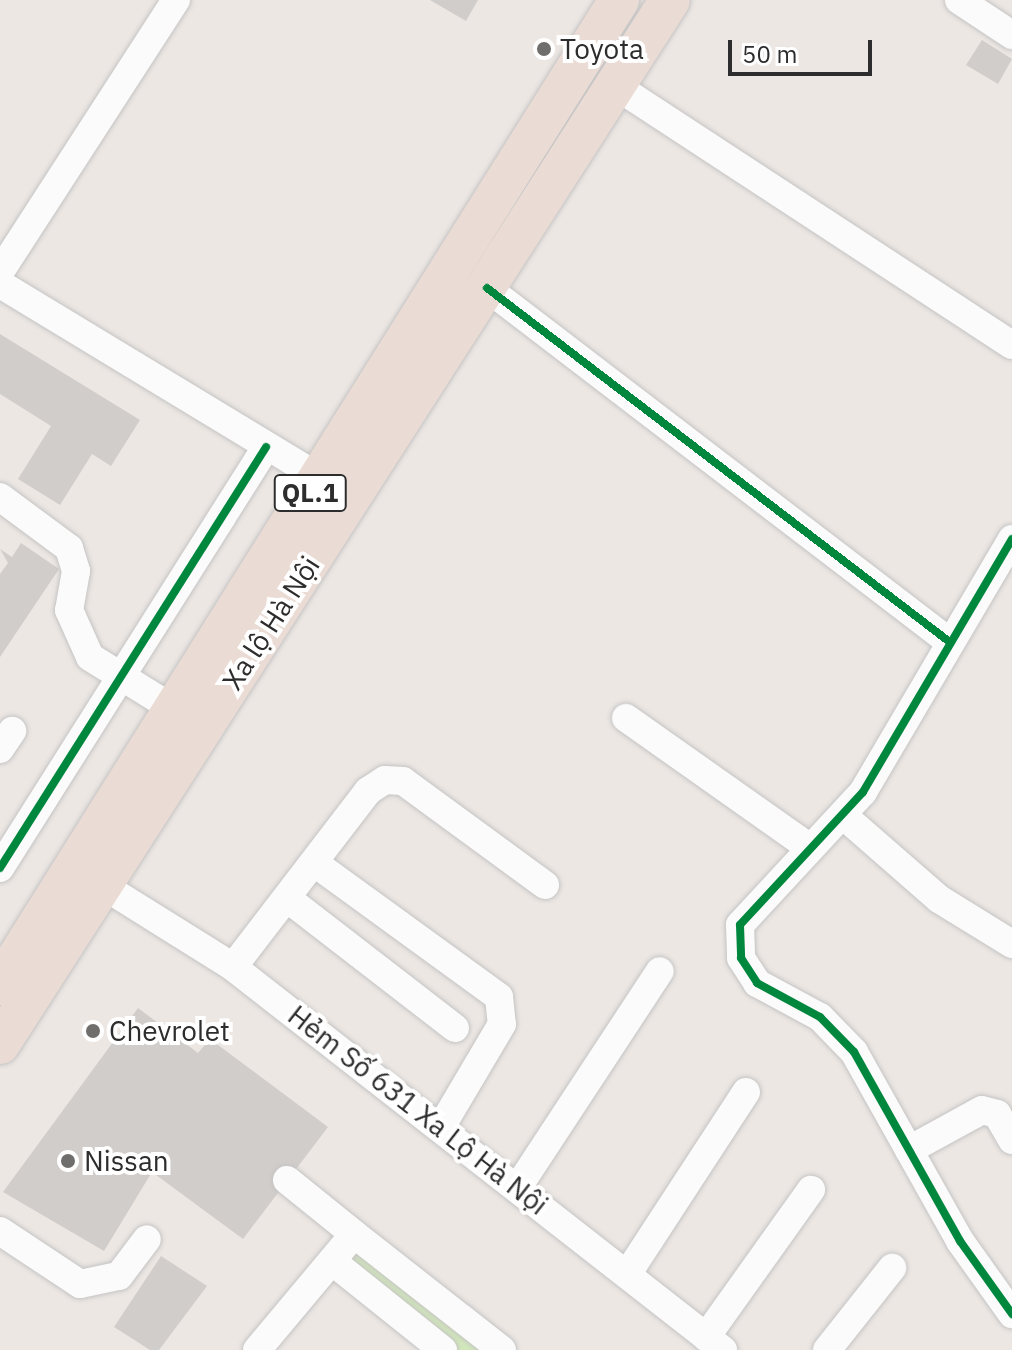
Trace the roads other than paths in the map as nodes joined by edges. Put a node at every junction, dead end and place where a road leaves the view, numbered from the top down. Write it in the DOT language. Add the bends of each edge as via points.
graph roads {
  1 [pos="176,0"];
  2 [pos="619,0"];
  3 [pos="670,0"];
  4 [pos="959,0"];
  5 [pos="1012,35"];
  6 [pos="616,86"];
  7 [pos="0,272"];
  8 [pos="0,284"];
  9 [pos="487,288"];
  10 [pos="1012,345"];
  11 [pos="266,447"];
  12 [pos="320,478"];
  13 [pos="0,497"];
  14 [pos="1012,539"];
  15 [pos="947,640"];
  16 [pos="124,677"];
  17 [pos="174,709"];
  18 [pos="626,718"];
  19 [pos="845,817"];
  20 [pos="809,847"];
  21 [pos="316,864"];
  22 [pos="0,868"];
  23 [pos="102,885"];
  24 [pos="545,885"];
  25 [pos="288,899"];
  26 [pos="1012,944"];
  27 [pos="5,967"];
  28 [pos="233,967"];
  29 [pos="660,971"];
  30 [pos="455,1028"];
  31 [pos="0,1044"];
  32 [pos="746,1092"];
  33 [pos="441,1127"];
  34 [pos="1012,1140"];
  35 [pos="909,1150"];
  36 [pos="287,1180"];
  37 [pos="518,1187"];
  38 [pos="811,1190"];
  39 [pos="0,1231"];
  40 [pos="354,1234"];
  41 [pos="147,1239"];
  42 [pos="333,1262"];
  43 [pos="892,1268"];
  44 [pos="628,1273"];
  45 [pos="1012,1314"];
  46 [pos="714,1343"];
  47 [pos="440,1349"];
  48 [pos="257,1350"];
  49 [pos="502,1350"];
  50 [pos="827,1350"];
  1 -- 7 [label="street"];
  2 -- 12 [label="highway, Xa lộ Hà Nội / QL.1"];
  3 -- 6 [label="highway, Xa lộ Hà Nội / QL.1"];
  4 -- 5 [label="street"];
  6 -- 9 [label="highway, Xa lộ Hà Nội / QL.1"];
  6 -- 10 [label="street"];
  8 -- 11 [label="street"];
  9 -- 15 [label="street"];
  9 -- 23 [label="highway, Xa lộ Hà Nội / QL.1"];
  11 -- 12 [label="street"];
  11 -- 16 [label="street"];
  12 -- 17 [label="highway, Xa lộ Hà Nội / QL.1"];
  13 -- 16 [label="street" via="69,548 76,571 69,610 75,636 90,657"];
  14 -- 15 [label="street"];
  15 -- 19 [label="street"];
  16 -- 17 [label="street"];
  16 -- 22 [label="street"];
  17 -- 27 [label="highway, Xa lộ Hà Nội / QL.1"];
  18 -- 20 [label="street"];
  19 -- 20 [label="street"];
  19 -- 26 [label="street" via="939,899"];
  20 -- 35 [label="street" via="740,925 741,958 757,983 839,1034"];
  21 -- 24 [label="street" via="368,791 385,780 403,781"];
  21 -- 25 [label="street"];
  21 -- 33 [label="street" via="499,997 502,1024"];
  23 -- 28 [label="street, Hẻm Số 631 Xa Lộ Hà Nội"];
  23 -- 31 [label="highway, Xa lộ Hà Nội / QL.1"];
  25 -- 28 [label="street"];
  25 -- 30 [label="street"];
  28 -- 33 [label="street, Hẻm Số 631 Xa Lộ Hà Nội"];
  29 -- 37 [label="street"];
  32 -- 44 [label="street"];
  33 -- 37 [label="street, Hẻm Số 631 Xa Lộ Hà Nội"];
  34 -- 35 [label="street" via="997,1114 982,1110"];
  35 -- 45 [label="street"];
  36 -- 40 [label="street"];
  37 -- 44 [label="street, Hẻm Số 631 Xa Lộ Hà Nội"];
  38 -- 46 [label="street"];
  39 -- 41 [label="street" via="80,1284 119,1276"];
  40 -- 42 [label="street"];
  40 -- 49 [label="street"];
  42 -- 47 [label="street"];
  42 -- 48 [label="street"];
  43 -- 50 [label="street"];
  44 -- 46 [label="street, Hẻm Số 631 Xa Lộ Hà Nội"];
}
